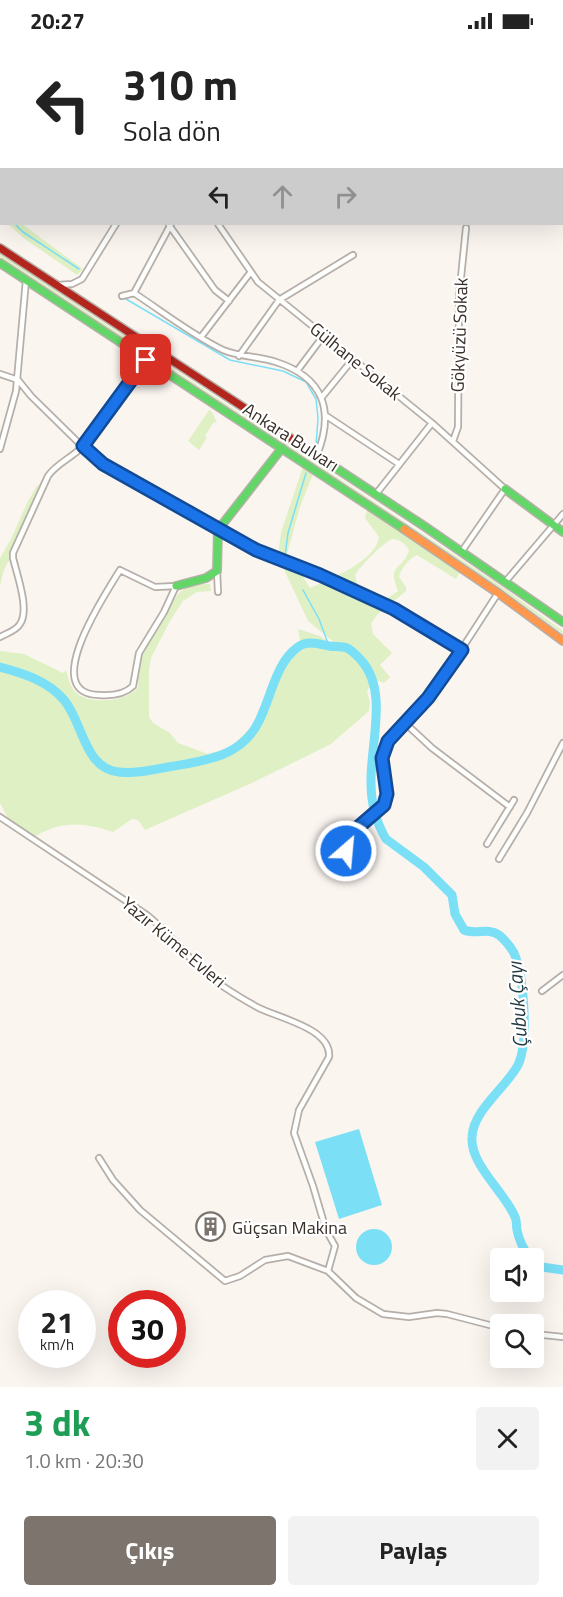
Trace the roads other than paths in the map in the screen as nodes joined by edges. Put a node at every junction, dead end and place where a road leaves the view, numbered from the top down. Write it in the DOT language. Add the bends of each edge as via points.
graph roads {
  1 [pos="113,225"];
  2 [pos="169,225"];
  3 [pos="171,225"];
  4 [pos="219,225"];
  5 [pos="466,228"];
  6 [pos="0,249"];
  7 [pos="353,255"];
  8 [pos="0,263"];
  9 [pos="250,273"];
  10 [pos="26,280"];
  11 [pos="55,286"];
  12 [pos="134,293"];
  13 [pos="122,296"];
  14 [pos="279,300"];
  15 [pos="228,301"];
  16 [pos="324,335"];
  17 [pos="201,337"];
  18 [pos="239,356"];
  19 [pos="353,359"];
  20 [pos="146,360"];
  21 [pos="297,371"];
  22 [pos="0,374"];
  23 [pos="17,379"];
  24 [pos="322,397"];
  25 [pos="325,415"];
  26 [pos="432,423"];
  27 [pos="453,441"];
  28 [pos="83,446"];
  29 [pos="282,448"];
  30 [pos="0,449"];
  31 [pos="317,455"];
  32 [pos="399,464"];
  33 [pos="505,489"];
  34 [pos="376,494"];
  35 [pos="563,514"];
  36 [pos="554,526"];
  37 [pos="218,530"];
  38 [pos="563,532"];
  39 [pos="462,551"];
  40 [pos="217,571"];
  41 [pos="506,581"];
  42 [pos="176,586"];
  43 [pos="218,592"];
  44 [pos="498,593"];
  45 [pos="563,622"];
  46 [pos="0,637"];
  47 [pos="563,641"];
  48 [pos="462,650"];
  49 [pos="404,722"];
  50 [pos="563,743"];
  51 [pos="514,800"];
  52 [pos="510,807"];
  53 [pos="0,817"];
  54 [pos="487,844"];
  55 [pos="346,851"];
  56 [pos="499,859"];
  57 [pos="563,975"];
  58 [pos="542,991"];
  59 [pos="99,1158"];
  60 [pos="328,1270"];
  61 [pos="490,1325"];
  62 [pos="544,1335"];
  63 [pos="563,1337"];
  1 -- 11 [label="street" via="82,279"];
  2 -- 12 [label="street"];
  3 -- 15 [label="street" via="215,290"];
  4 -- 9 [label="street, Gülhane Sokak"];
  5 -- 27 [label="street, Gökyüzü Sokak" via="459,297 458,427"];
  6 -- 11 [label="main road, Ankara Bulvarı"];
  7 -- 14 [label="street"];
  8 -- 10 [label="main road, Ankara Bulvarı"];
  9 -- 14 [label="street, Gülhane Sokak"];
  9 -- 15 [label="street"];
  10 -- 20 [label="main road, Ankara Bulvarı"];
  10 -- 23 [label="street"];
  11 -- 31 [label="main road, Ankara Bulvarı"];
  12 -- 13 [label="street"];
  12 -- 17 [label="street"];
  14 -- 16 [label="street, Gülhane Sokak"];
  14 -- 18 [label="street"];
  15 -- 17 [label="street"];
  16 -- 19 [label="street, Gülhane Sokak"];
  16 -- 21 [label="street"];
  17 -- 18 [label="street"];
  18 -- 21 [label="street" via="276,362"];
  19 -- 24 [label="street"];
  19 -- 26 [label="street, Gülhane Sokak"];
  20 -- 28 [label="street"];
  20 -- 29 [label="main road, Ankara Bulvarı"];
  21 -- 24 [label="street"];
  22 -- 23 [label="street"];
  23 -- 28 [label="street"];
  23 -- 30 [label="street"];
  24 -- 25 [label="street"];
  25 -- 31 [label="street"];
  25 -- 32 [label="street"];
  26 -- 27 [label="street, Gülhane Sokak"];
  26 -- 32 [label="street"];
  27 -- 33 [label="street, Gülhane Sokak"];
  28 -- 37 [label="street" via="103,464"];
  28 -- 46 [label="street" via="48,476 13,553 24,615 16,630"];
  29 -- 37 [label="main road"];
  29 -- 44 [label="main road, Ankara Bulvarı"];
  31 -- 34 [label="main road, Ankara Bulvarı"];
  32 -- 34 [label="street"];
  33 -- 36 [label="main road"];
  33 -- 39 [label="street"];
  34 -- 39 [label="main road, Ankara Bulvarı"];
  35 -- 36 [label="street"];
  36 -- 38 [label="main road"];
  36 -- 41 [label="street"];
  37 -- 40 [label="main road"];
  37 -- 48 [label="street" via="394,609"];
  39 -- 41 [label="main road, Ankara Bulvarı"];
  40 -- 42 [label="main road"];
  40 -- 43 [label="street"];
  41 -- 45 [label="main road, Ankara Bulvarı"];
  42 -- 42 [label="street" via="155,587 120,570 76,657 72,675 78,688 86,694 116,695 131,689 139,653"];
  44 -- 47 [label="main road, Ankara Bulvarı"];
  44 -- 48 [label="street"];
  48 -- 49 [label="street" via="428,698"];
  49 -- 52 [label="street"];
  49 -- 55 [label="street" via="382,754 387,794 384,805 352,834"];
  50 -- 56 [label="street"];
  51 -- 52 [label="street"];
  52 -- 54 [label="street"];
  53 -- 60 [label="street, Yazır Küme Evleri" via="147,915 213,979 256,1006 311,1031 326,1043 329,1057 299,1110 294,1133 326,1230 335,1246"];
  57 -- 58 [label="street"];
  59 -- 60 [label="street" via="132,1202 225,1281 279,1256"];
  60 -- 61 [label="street" via="356,1298 383,1314 447,1314"];
  62 -- 63 [label="street"];
}
